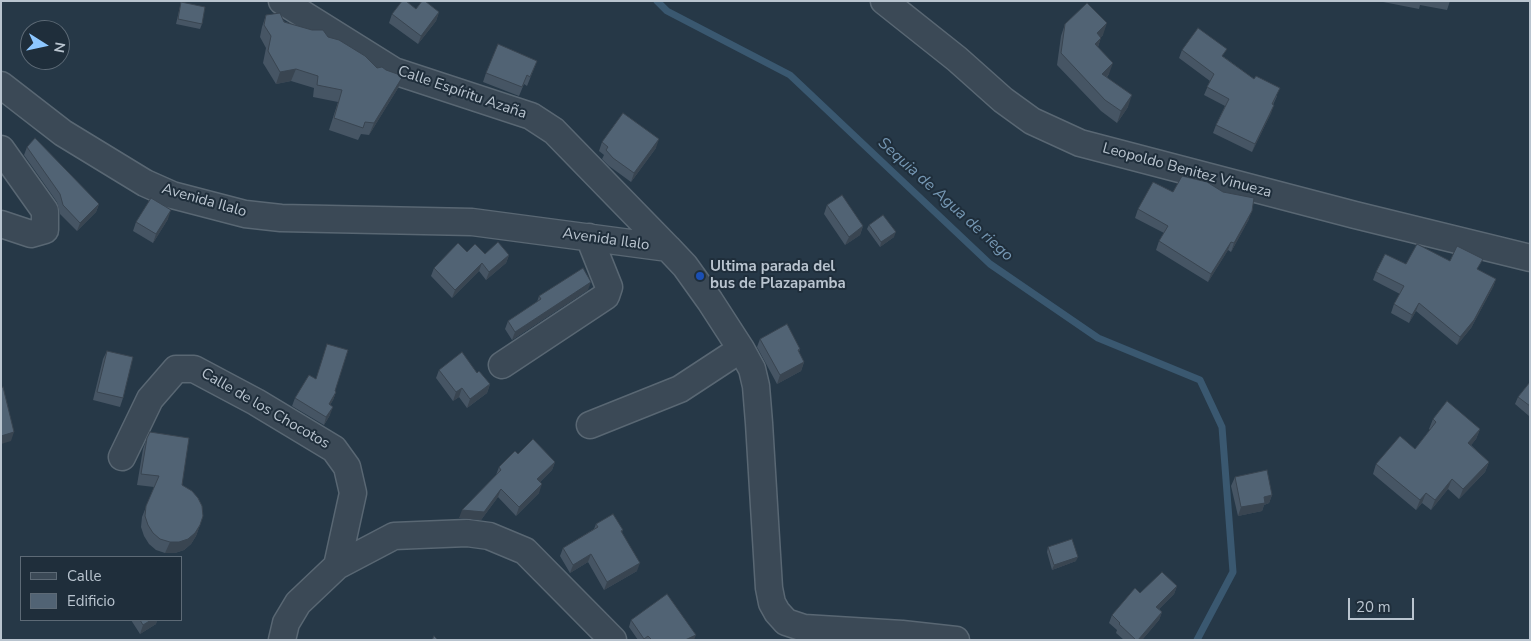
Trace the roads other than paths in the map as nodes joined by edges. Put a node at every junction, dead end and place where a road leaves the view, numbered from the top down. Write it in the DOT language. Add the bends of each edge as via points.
graph roads {
  1 [pos="282,1"];
  2 [pos="884,1"];
  3 [pos="1,85"];
  4 [pos="1,149"];
  5 [pos="1,224"];
  6 [pos="589,237"];
  7 [pos="668,248"];
  8 [pos="1530,258"];
  9 [pos="741,349"];
  10 [pos="502,365"];
  11 [pos="590,425"];
  12 [pos="122,457"];
  13 [pos="337,566"];
  14 [pos="785,633"];
  15 [pos="282,640"];
  16 [pos="613,640"];
  17 [pos="956,640"];
  1 -- 7 [label="street, Calle Espíritu Azaña" via="394,71 531,116 554,131"];
  2 -- 8 [label="street, Leopoldo Benitez Vinueza" via="1032,121 1080,142"];
  3 -- 6 [label="street, Avenida Ilalo" via="63,133 145,183 172,195 245,214 281,218 472,222"];
  4 -- 5 [label="street" via="45,211 45,230 31,234"];
  6 -- 7 [label="street, Avenida Ilalo"];
  6 -- 10 [label="street" via="609,287 606,296"];
  7 -- 9 [label="street, Avenida Ilalo" via="685,266"];
  9 -- 11 [label="street" via="680,389"];
  9 -- 14 [label="street, Avenida Ilalo" via="752,369 756,386 769,588 772,603 786,622"];
  12 -- 13 [label="street, Calle de los Chocotos" via="150,399 176,369 194,369 334,449 347,467 352,493"];
  13 -- 15 [label="street" via="298,603 286,623"];
  13 -- 16 [label="street" via="394,536 467,533 489,536 525,550"];
  14 -- 17 [label="street, Avenida Ilalo" via="817,630"];
}
